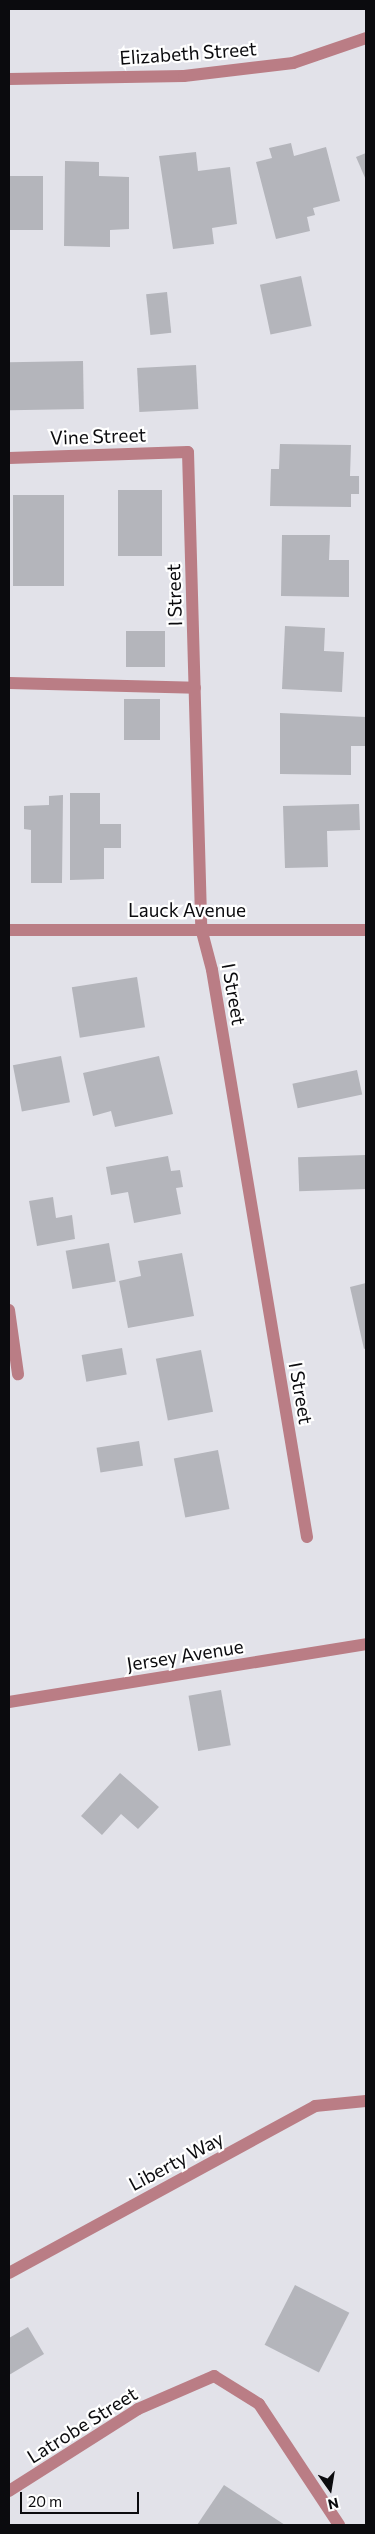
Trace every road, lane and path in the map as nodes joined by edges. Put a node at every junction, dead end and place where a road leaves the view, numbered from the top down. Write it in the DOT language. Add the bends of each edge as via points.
graph roads {
  1 [pos="366,38"];
  2 [pos="9,80"];
  3 [pos="188,452"];
  4 [pos="9,458"];
  5 [pos="9,683"];
  6 [pos="195,688"];
  7 [pos="201,928"];
  8 [pos="9,930"];
  9 [pos="366,930"];
  10 [pos="9,1310"];
  11 [pos="18,1374"];
  12 [pos="307,1537"];
  13 [pos="366,1644"];
  14 [pos="9,1702"];
  15 [pos="366,2101"];
  16 [pos="9,2272"];
  17 [pos="9,2491"];
  18 [pos="339,2525"];
  1 -- 2 [label="street, Elizabeth Street" via="293,63 184,76"];
  3 -- 4 [label="street, Vine Street"];
  3 -- 6 [label="street, I Street"];
  5 -- 6 [label="street"];
  6 -- 7 [label="street, I Street"];
  7 -- 8 [label="street, Lauck Avenue"];
  7 -- 9 [label="street, Lauck Avenue"];
  7 -- 12 [label="street, I Street" via="212,970"];
  10 -- 11 [label="street"];
  13 -- 14 [label="street, Jersey Avenue"];
  15 -- 16 [label="street, Liberty Way" via="315,2106"];
  17 -- 18 [label="street, Latrobe Street" via="138,2408 214,2376 259,2404"];
}
